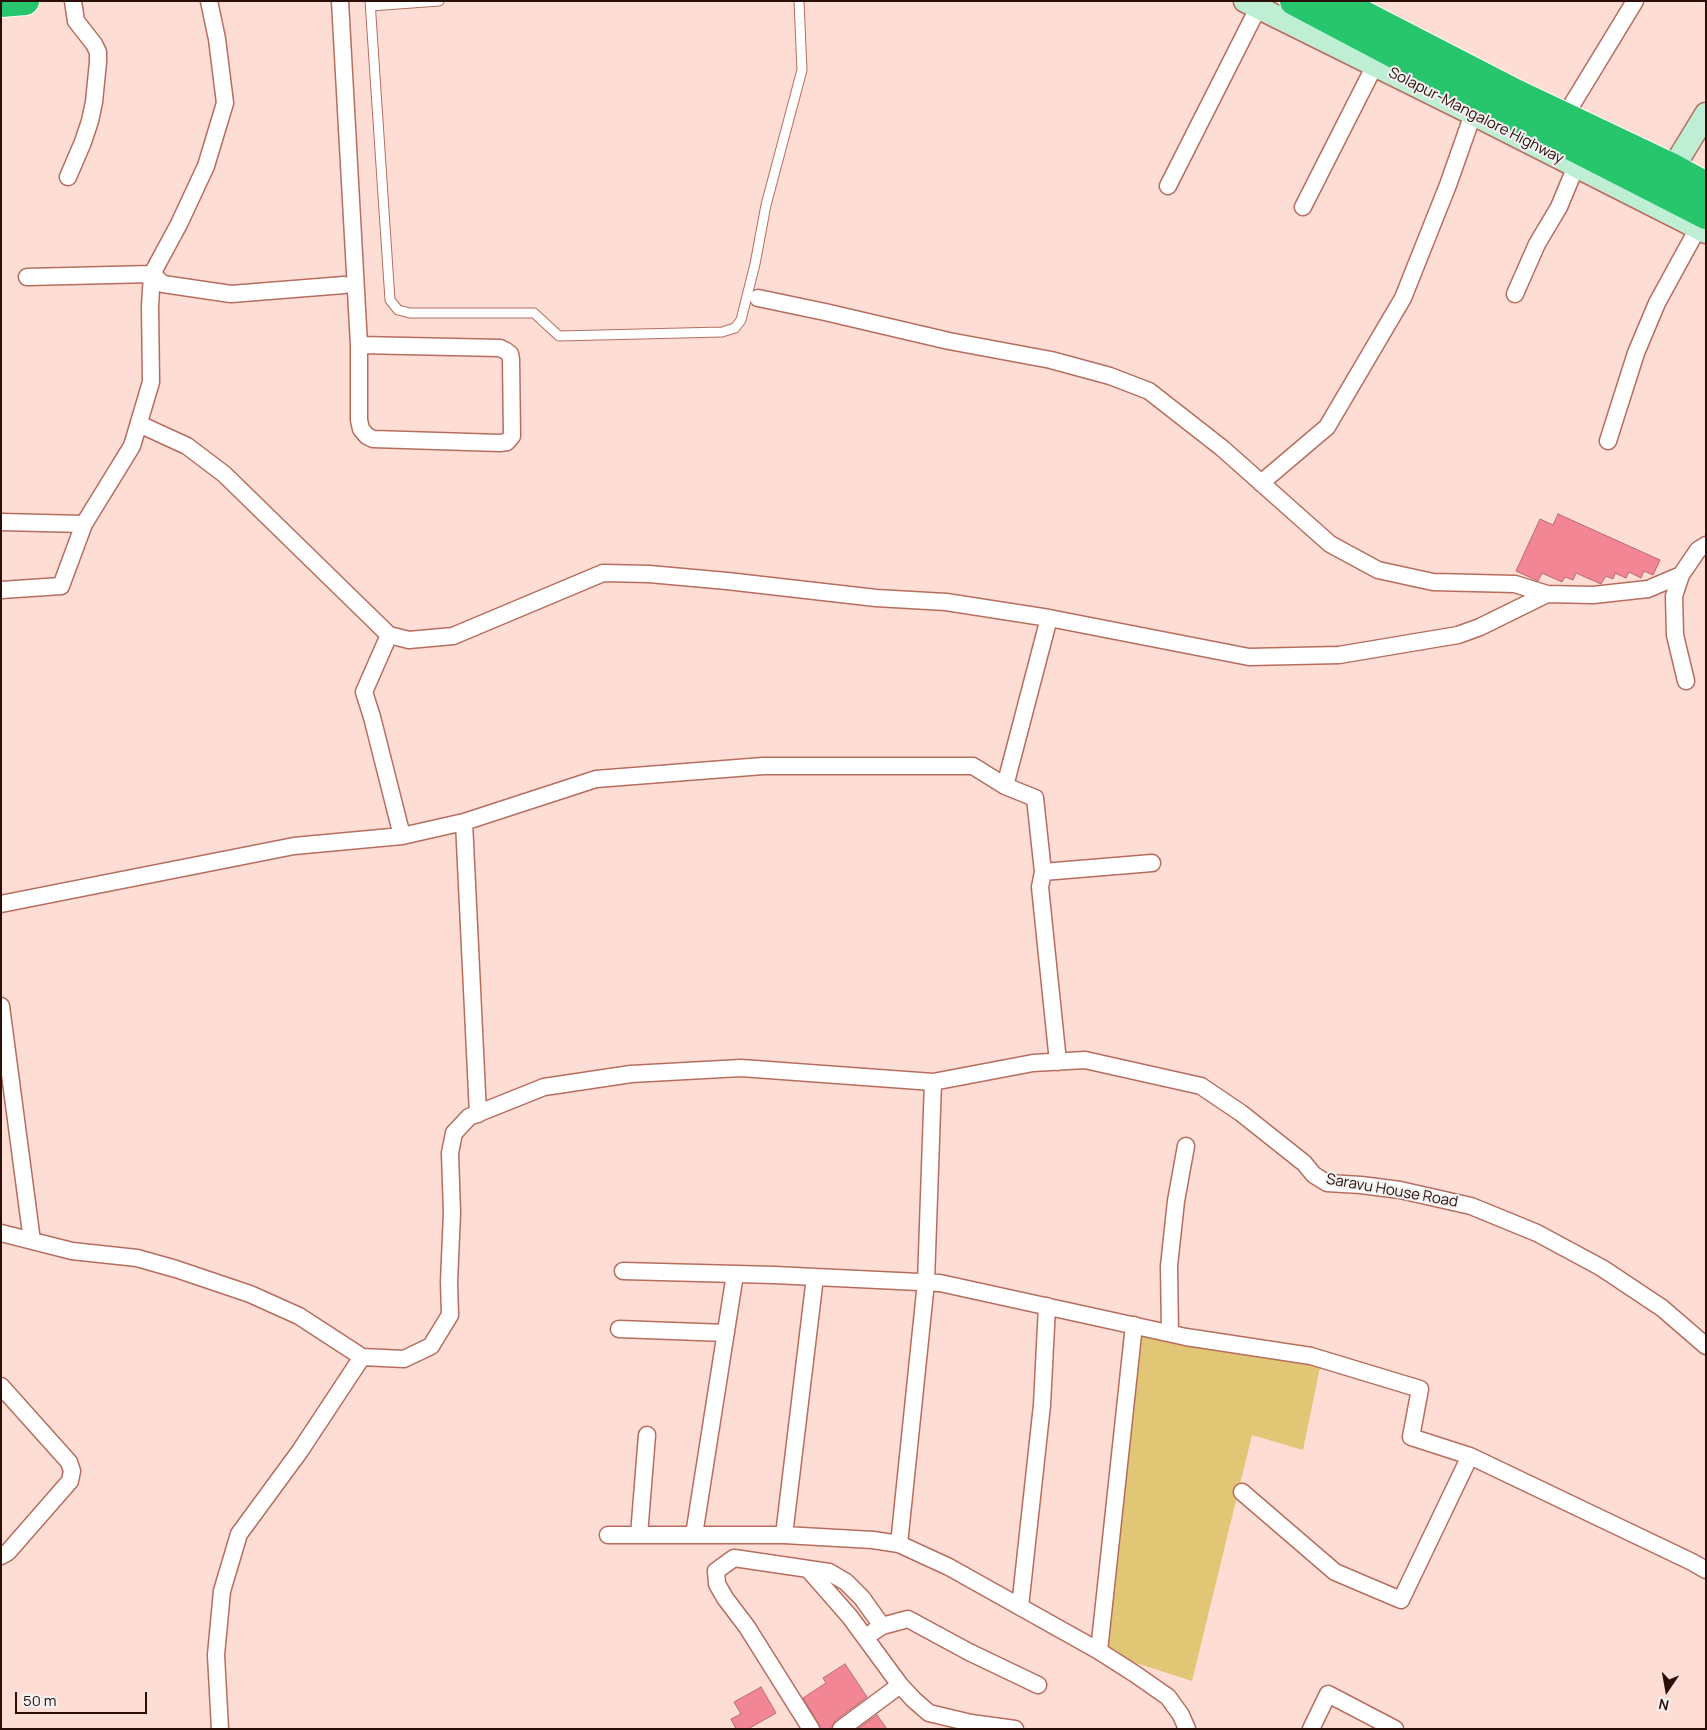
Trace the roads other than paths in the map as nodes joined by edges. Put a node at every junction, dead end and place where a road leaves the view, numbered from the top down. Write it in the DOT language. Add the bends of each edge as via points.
graph roads {
  1 [pos="25,1"];
  2 [pos="73,1"];
  3 [pos="209,1"];
  4 [pos="340,1"];
  5 [pos="439,1"];
  6 [pos="799,1"];
  7 [pos="1294,1"];
  8 [pos="1337,1"];
  9 [pos="1634,1"];
  10 [pos="1,3"];
  11 [pos="370,4"];
  12 [pos="1251,5"];
  13 [pos="1375,64"];
  14 [pos="1473,114"];
  15 [pos="1706,114"];
  16 [pos="1565,116"];
  17 [pos="1576,166"];
  18 [pos="1673,168"];
  19 [pos="68,177"];
  20 [pos="1168,186"];
  21 [pos="1706,186"];
  22 [pos="1303,207"];
  23 [pos="1703,225"];
  24 [pos="152,274"];
  25 [pos="27,277"];
  26 [pos="344,285"];
  27 [pos="1515,294"];
  28 [pos="758,298"];
  29 [pos="359,345"];
  30 [pos="138,424"];
  31 [pos="1608,441"];
  32 [pos="1261,484"];
  33 [pos="1,522"];
  34 [pos="84,524"];
  35 [pos="1706,545"];
  36 [pos="1681,574"];
  37 [pos="1,590"];
  38 [pos="1547,594"];
  39 [pos="1049,618"];
  40 [pos="389,635"];
  41 [pos="1686,681"];
  42 [pos="1005,786"];
  43 [pos="464,822"];
  44 [pos="402,836"];
  45 [pos="1152,863"];
  46 [pos="1043,872"];
  47 [pos="1,904"];
  48 [pos="1,1006"];
  49 [pos="1058,1062"];
  50 [pos="934,1082"];
  51 [pos="478,1114"];
  52 [pos="1186,1146"];
  53 [pos="1,1233"];
  54 [pos="32,1241"];
  55 [pos="623,1271"];
  56 [pos="735,1274"];
  57 [pos="815,1277"];
  58 [pos="926,1282"];
  59 [pos="1047,1306"];
  60 [pos="1134,1325"];
  61 [pos="619,1329"];
  62 [pos="726,1333"];
  63 [pos="1170,1334"];
  64 [pos="1706,1346"];
  65 [pos="362,1357"];
  66 [pos="1,1386"];
  67 [pos="647,1435"];
  68 [pos="1470,1456"];
  69 [pos="1242,1492"];
  70 [pos="639,1534"];
  71 [pos="608,1535"];
  72 [pos="694,1535"];
  73 [pos="784,1535"];
  74 [pos="899,1544"];
  75 [pos="1,1556"];
  76 [pos="808,1569"];
  77 [pos="1706,1570"];
  78 [pos="1020,1608"];
  79 [pos="882,1626"];
  80 [pos="865,1637"];
  81 [pos="1099,1651"];
  82 [pos="900,1685"];
  83 [pos="1038,1685"];
  84 [pos="950,1724"];
  85 [pos="220,1729"];
  86 [pos="811,1729"];
  87 [pos="841,1729"];
  88 [pos="1015,1729"];
  89 [pos="1187,1729"];
  90 [pos="1311,1729"];
  91 [pos="1395,1729"];
  1 -- 10 [label="highway"];
  2 -- 19 [label="street" via="76,21 94,44 98,62 90,121"];
  3 -- 24 [label="street" via="225,103 206,166"];
  4 -- 29 [label="street"];
  5 -- 11 [label="lane"];
  6 -- 11 [label="lane" via="802,70 766,205 741,320 735,328 722,332 560,336 534,313 410,312 398,310 390,300"];
  7 -- 23 [label="highway" via="1486,102"];
  8 -- 16 [label="highway"];
  9 -- 16 [label="street"];
  12 -- 13 [label="street, Solapur-Mangalore Highway"];
  12 -- 20 [label="street"];
  13 -- 14 [label="street, Solapur-Mangalore Highway"];
  13 -- 22 [label="street"];
  14 -- 17 [label="street, Solapur-Mangalore Highway"];
  14 -- 32 [label="street" via="1398,307 1327,427"];
  15 -- 18 [label="street"];
  16 -- 18 [label="highway"];
  17 -- 23 [label="street, Solapur-Mangalore Highway"];
  17 -- 27 [label="street"];
  18 -- 21 [label="highway"];
  23 -- 31 [label="street" via="1657,303 1636,354"];
  24 -- 25 [label="street"];
  24 -- 26 [label="street" via="163,284 231,294"];
  24 -- 30 [label="street" via="151,382"];
  28 -- 32 [label="street" via="948,341 1051,360 1110,376 1149,391 1222,448"];
  29 -- 29 [label="street" via="359,420 367,436 373,439 500,443 507,442 512,436 511,359 506,350"];
  30 -- 34 [label="street" via="132,446"];
  30 -- 40 [label="street" via="187,446 224,474"];
  32 -- 38 [label="street" via="1330,544 1378,570 1433,582 1515,584"];
  33 -- 34 [label="street"];
  34 -- 37 [label="street" via="61,586"];
  35 -- 36 [label="street" via="1698,550"];
  36 -- 38 [label="street" via="1648,589 1593,595"];
  36 -- 41 [label="street" via="1674,596 1675,635"];
  38 -- 39 [label="street" via="1458,635 1339,655 1249,657"];
  39 -- 40 [label="street" via="946,602 876,598 650,574 603,573 453,636 409,640"];
  39 -- 42 [label="street"];
  40 -- 44 [label="street" via="364,692"];
  42 -- 43 [label="street" via="973,766 763,766 596,779"];
  42 -- 46 [label="street" via="1035,798"];
  43 -- 44 [label="street"];
  43 -- 51 [label="street"];
  44 -- 47 [label="street" via="294,846"];
  45 -- 46 [label="street"];
  46 -- 49 [label="street" via="1040,887"];
  48 -- 54 [label="street"];
  49 -- 50 [label="street, Saravu House Road" via="1033,1063"];
  49 -- 64 [label="street, Saravu House Road" via="1085,1060 1201,1086 1241,1113 1327,1183 1400,1190 1462,1204 1537,1233 1602,1268 1662,1308"];
  50 -- 51 [label="street, Saravu House Road" via="741,1068 631,1074 544,1087"];
  50 -- 58 [label="street"];
  51 -- 65 [label="street, Saravu House Road" via="469,1117 454,1134 450,1153 450,1315 431,1346 404,1359"];
  52 -- 63 [label="street" via="1169,1266"];
  53 -- 54 [label="street"];
  54 -- 65 [label="street" via="72,1251 136,1258 250,1294 300,1316"];
  55 -- 56 [label="street"];
  56 -- 57 [label="street"];
  56 -- 62 [label="street"];
  57 -- 58 [label="street"];
  57 -- 73 [label="street"];
  58 -- 59 [label="street"];
  58 -- 74 [label="street"];
  59 -- 60 [label="street"];
  59 -- 78 [label="street" via="1042,1405"];
  60 -- 63 [label="street"];
  60 -- 81 [label="street"];
  61 -- 62 [label="street"];
  62 -- 72 [label="street"];
  63 -- 68 [label="street" via="1311,1356 1420,1389 1411,1437"];
  65 -- 85 [label="street" via="300,1451 239,1534 222,1591 216,1654"];
  66 -- 75 [label="street" via="70,1462 72,1471 70,1480"];
  67 -- 70 [label="street"];
  68 -- 69 [label="street" via="1401,1600 1335,1572"];
  68 -- 77 [label="street"];
  70 -- 71 [label="street"];
  70 -- 72 [label="street"];
  72 -- 73 [label="street"];
  73 -- 74 [label="street"];
  74 -- 78 [label="street" via="949,1567"];
  76 -- 79 [label="street" via="829,1572 846,1582"];
  76 -- 80 [label="street"];
  76 -- 86 [label="street" via="734,1558 716,1571 717,1584 725,1598"];
  78 -- 81 [label="street"];
  79 -- 80 [label="street"];
  79 -- 83 [label="street" via="908,1619"];
  80 -- 82 [label="street"];
  81 -- 89 [label="street" via="1168,1696"];
  82 -- 84 [label="street" via="929,1712"];
  82 -- 87 [label="street"];
  84 -- 88 [label="street"];
  90 -- 91 [label="street" via="1328,1694"];
}
